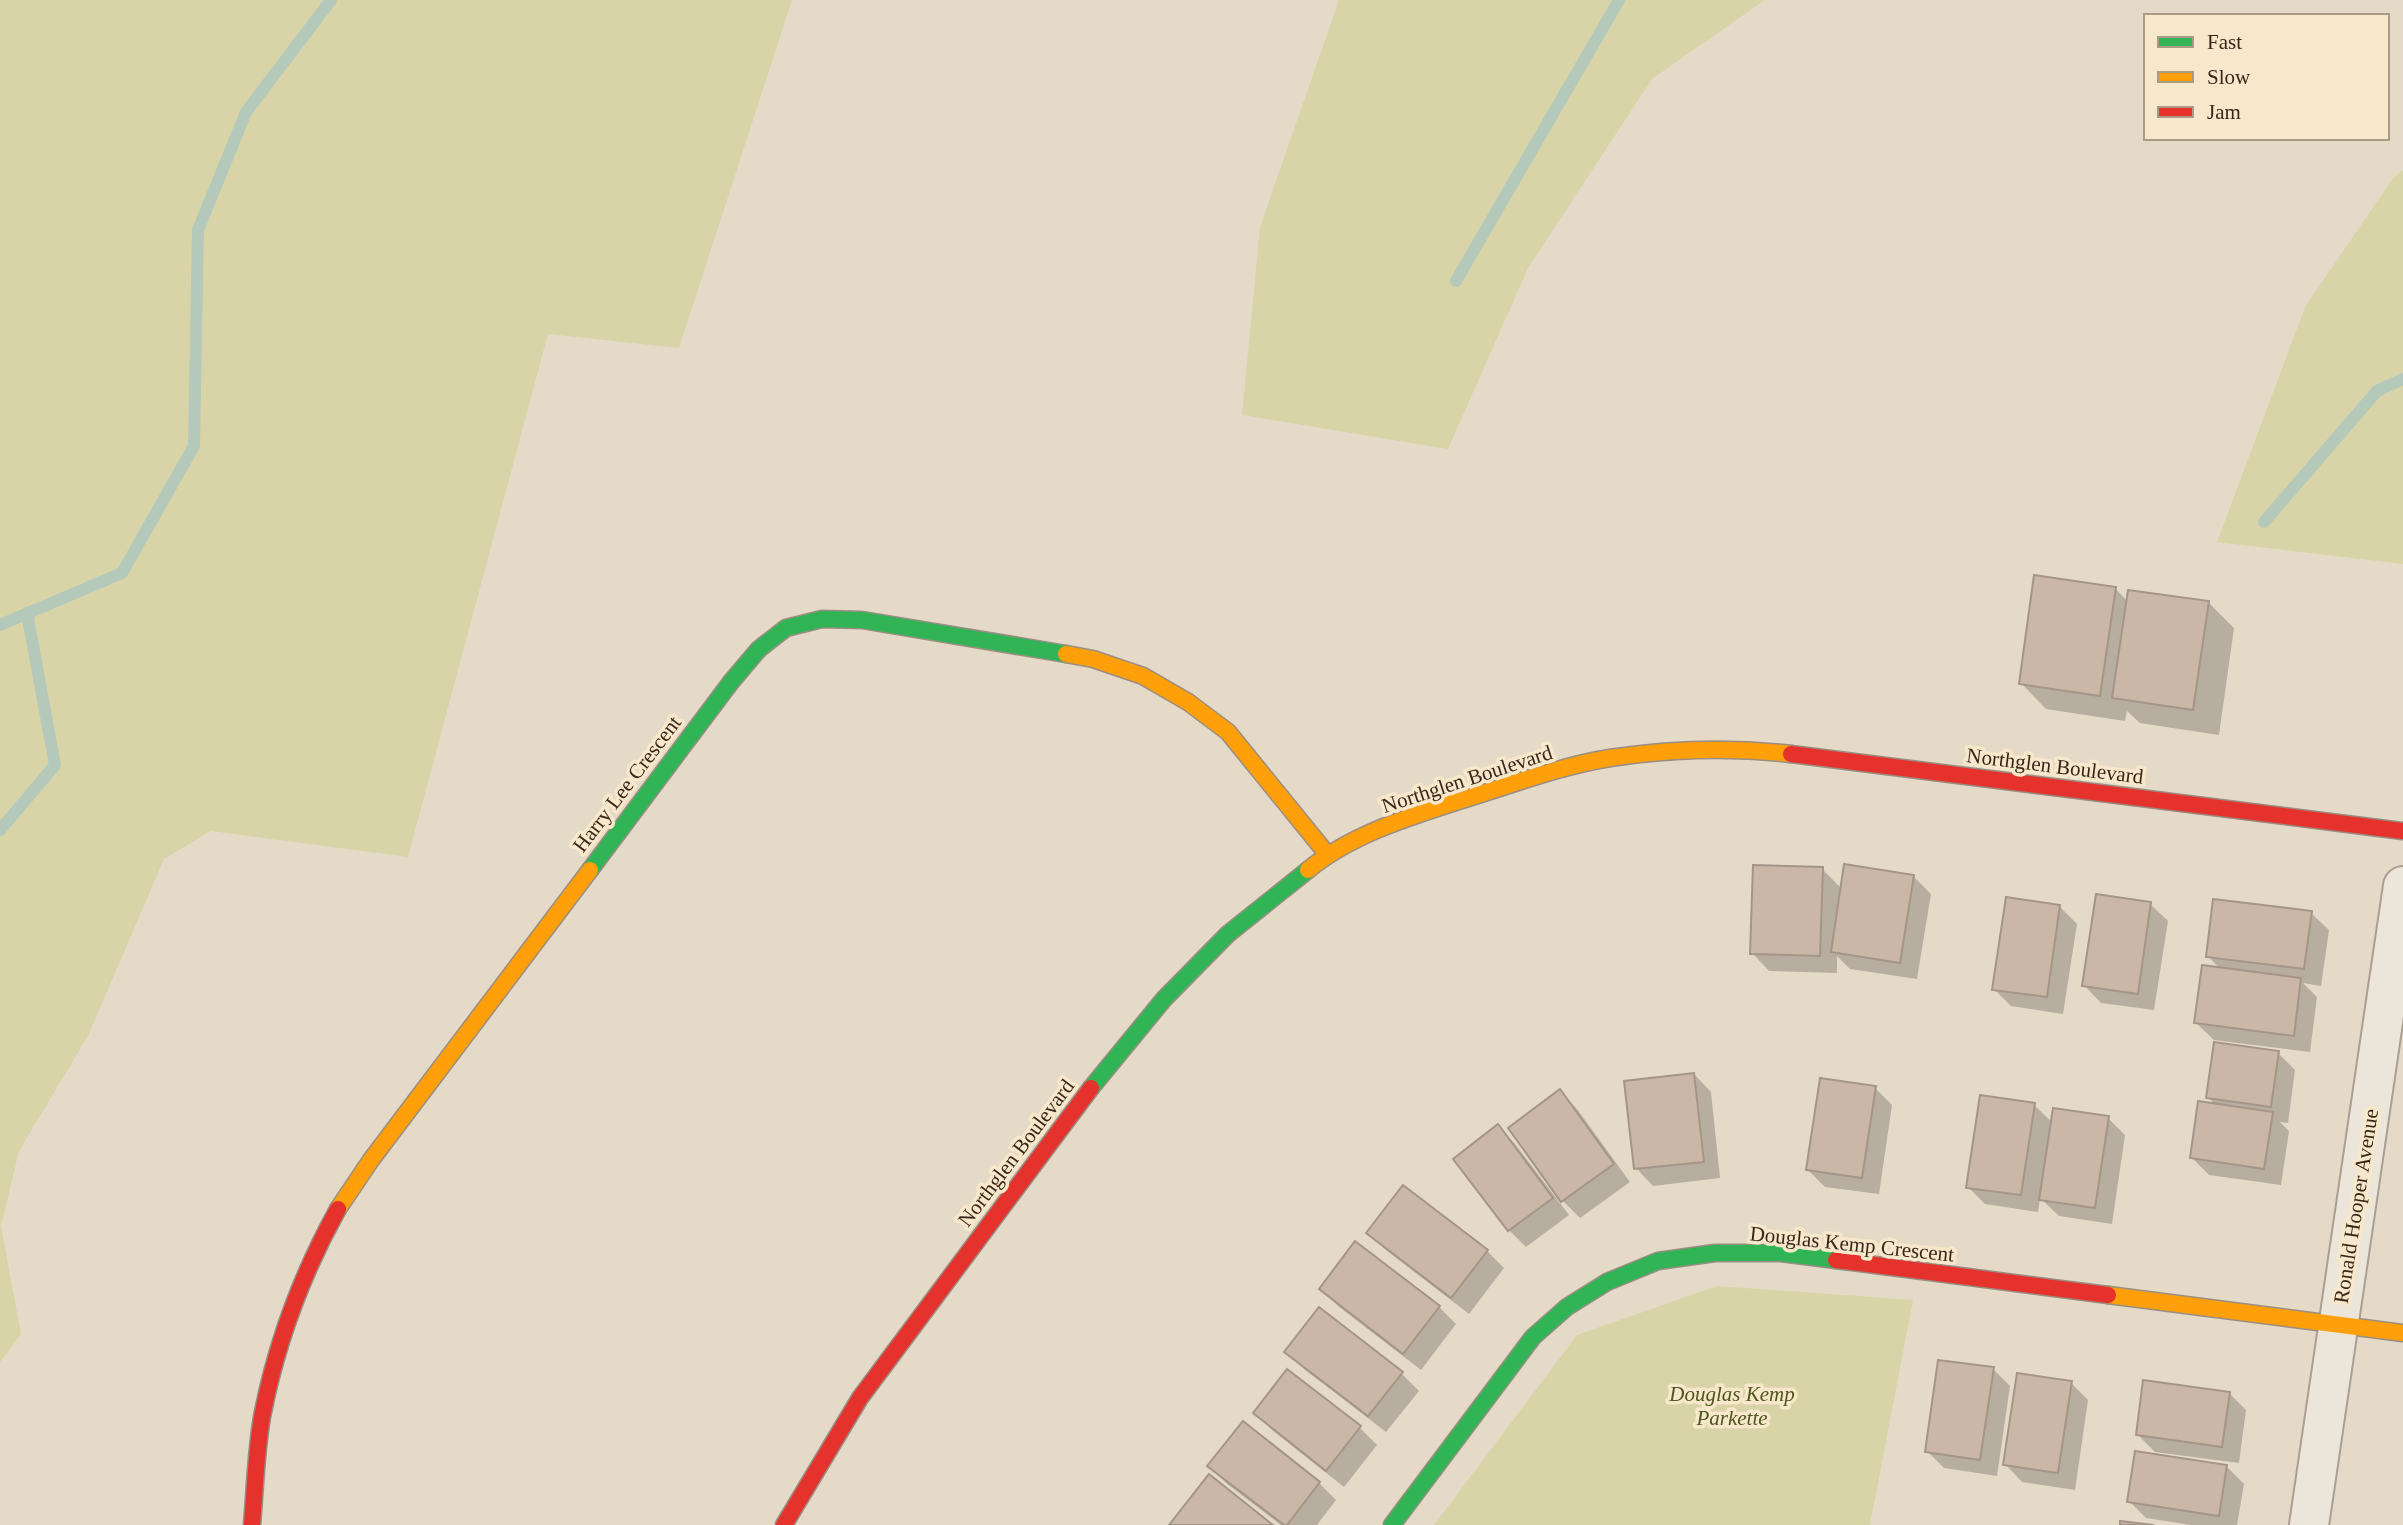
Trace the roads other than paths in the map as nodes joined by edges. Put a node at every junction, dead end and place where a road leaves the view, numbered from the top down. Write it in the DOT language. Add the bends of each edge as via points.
graph roads {
  1 [pos="2403,831"];
  2 [pos="1327,854"];
  3 [pos="2403,886"];
  4 [pos="2338,1325"];
  5 [pos="2403,1333"];
  6 [pos="253,1525"];
  7 [pos="784,1525"];
  8 [pos="1392,1525"];
  9 [pos="2309,1525"];
  1 -- 2 [label="street, Northglen Boulevard" via="1783,753 1725,750 1609,758 1552,772 1400,820"];
  2 -- 6 [label="street, Harry Lee Crescent" via="1228,732 1143,676 1093,659 862,620 822,620 786,628 759,649 730,682 337,1210 305,1272 282,1339 262,1418"];
  2 -- 7 [label="street, Northglen Boulevard" via="1228,934 1164,999 1103,1072 860,1398"];
  3 -- 4 [label="street, Ronald Hooper Avenue"];
  4 -- 5 [label="street, Douglas Kemp Crescent"];
  4 -- 8 [label="street, Douglas Kemp Crescent" via="1781,1253 1715,1253 1658,1261 1608,1282 1567,1307 1533,1337"];
  4 -- 9 [label="street, Ronald Hooper Avenue"];
}
